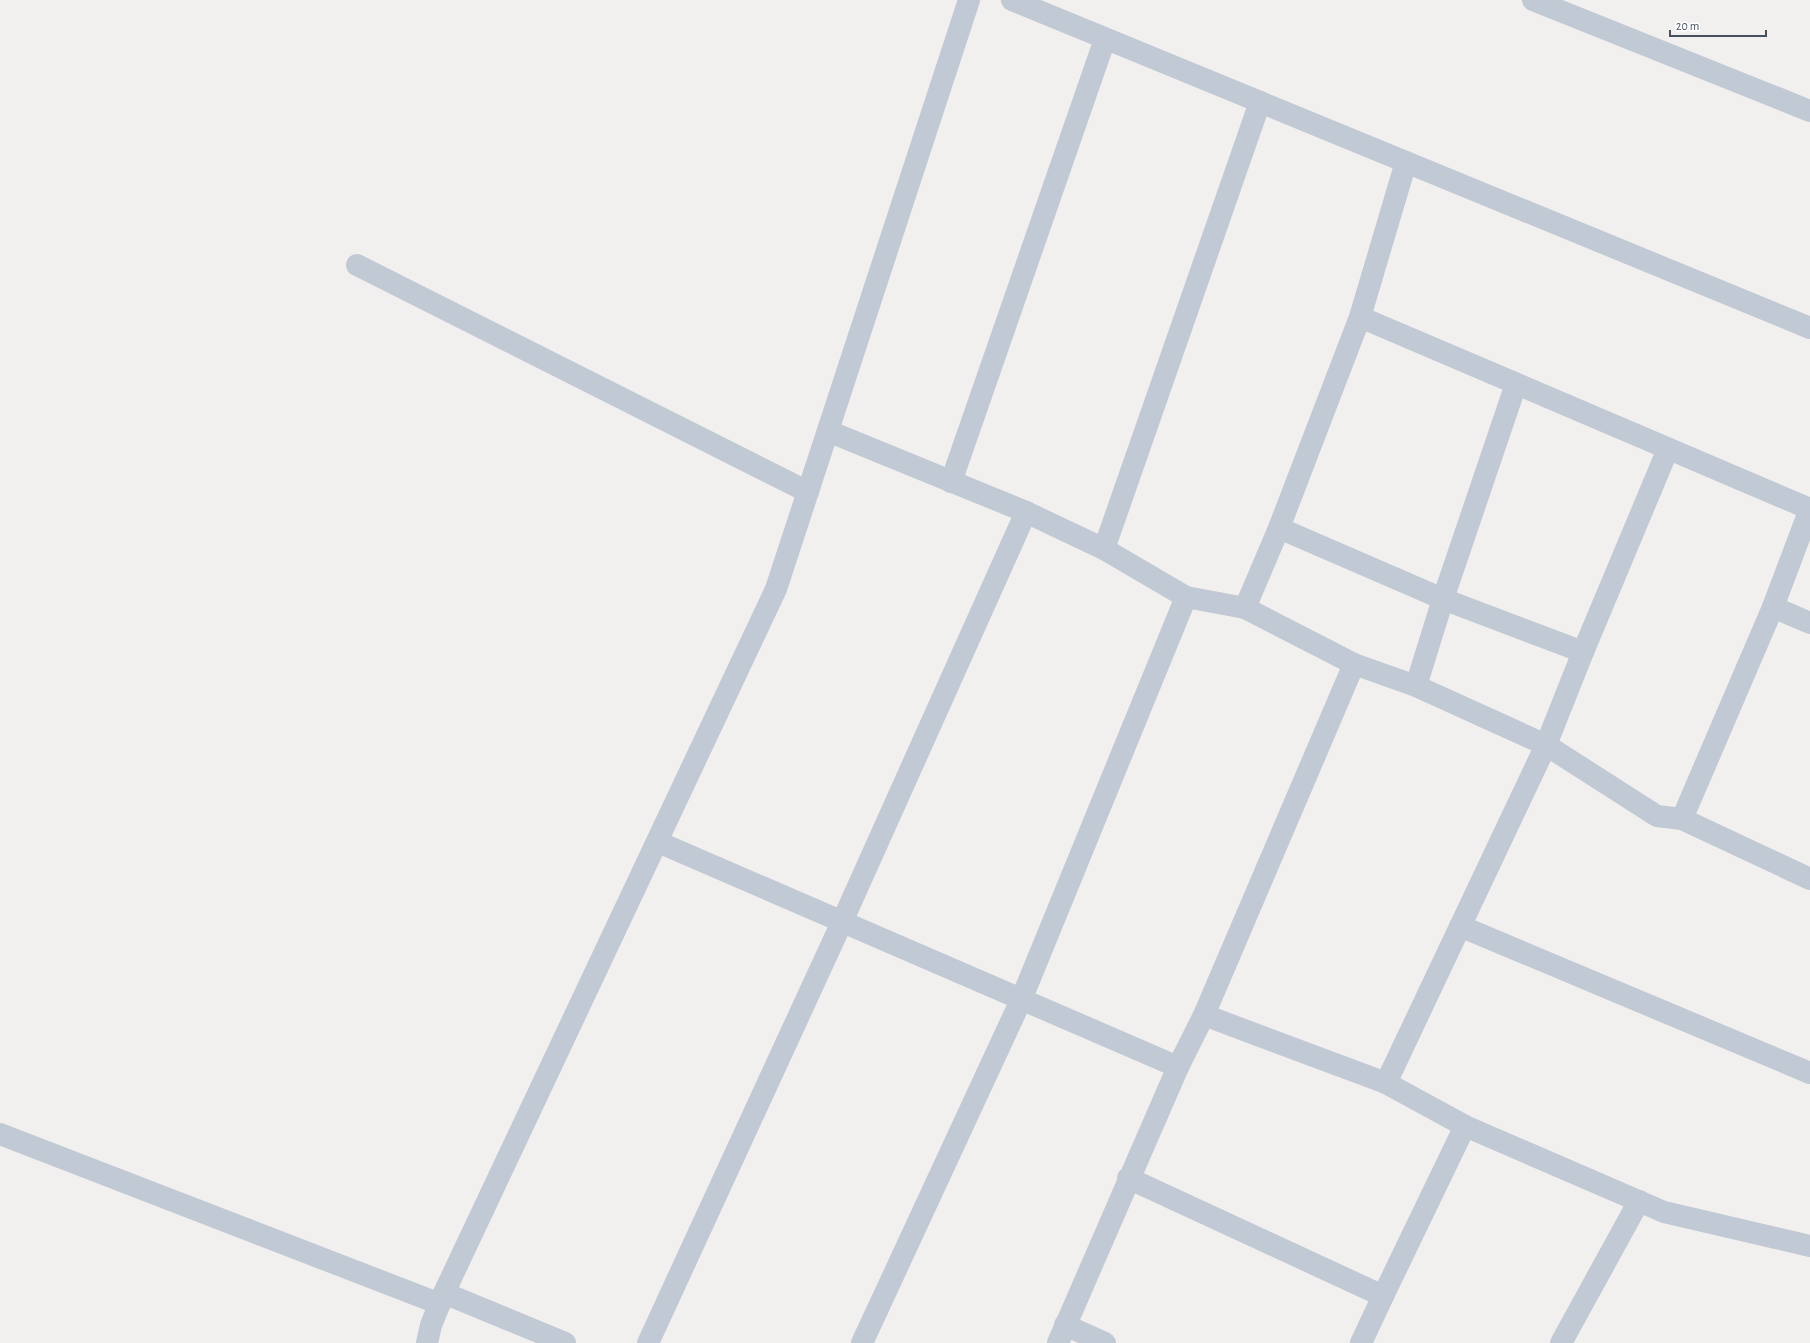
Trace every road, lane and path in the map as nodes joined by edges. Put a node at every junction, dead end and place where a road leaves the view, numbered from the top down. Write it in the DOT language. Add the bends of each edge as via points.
graph roads {
  1 [pos="969,0"];
  2 [pos="1012,0"];
  3 [pos="1533,0"];
  4 [pos="1105,39"];
  5 [pos="1260,102"];
  6 [pos="1810,111"];
  7 [pos="1406,162"];
  8 [pos="357,265"];
  9 [pos="1360,317"];
  10 [pos="1810,328"];
  11 [pos="1516,384"];
  12 [pos="828,431"];
  13 [pos="1668,449"];
  14 [pos="951,482"];
  15 [pos="808,492"];
  16 [pos="1810,509"];
  17 [pos="1026,512"];
  18 [pos="1279,528"];
  19 [pos="1104,548"];
  20 [pos="1186,596"];
  21 [pos="1443,598"];
  22 [pos="1773,607"];
  23 [pos="1245,608"];
  24 [pos="1810,623"];
  25 [pos="1582,652"];
  26 [pos="1354,664"];
  27 [pos="1416,686"];
  28 [pos="1546,744"];
  29 [pos="1682,819"];
  30 [pos="658,842"];
  31 [pos="1810,879"];
  32 [pos="842,922"];
  33 [pos="1460,926"];
  34 [pos="1021,1000"];
  35 [pos="1204,1016"];
  36 [pos="1178,1067"];
  37 [pos="1810,1073"];
  38 [pos="1386,1083"];
  39 [pos="1465,1126"];
  40 [pos="0,1134"];
  41 [pos="1128,1178"];
  42 [pos="1639,1201"];
  43 [pos="1810,1246"];
  44 [pos="1383,1296"];
  45 [pos="442,1298"];
  46 [pos="1061,1334"];
  47 [pos="427,1343"];
  48 [pos="565,1343"];
  49 [pos="648,1343"];
  50 [pos="862,1343"];
  51 [pos="1105,1343"];
  52 [pos="1361,1343"];
  53 [pos="1561,1343"];
  1 -- 12 [label="street"];
  2 -- 4 [label="street"];
  3 -- 6 [label="street"];
  4 -- 5 [label="street"];
  4 -- 14 [label="street"];
  5 -- 7 [label="street"];
  5 -- 19 [label="street"];
  7 -- 9 [label="street"];
  7 -- 10 [label="street"];
  8 -- 15 [label="street"];
  9 -- 11 [label="street"];
  9 -- 18 [label="street"];
  11 -- 13 [label="street"];
  11 -- 21 [label="street"];
  12 -- 14 [label="street"];
  12 -- 15 [label="street"];
  13 -- 16 [label="street"];
  13 -- 25 [label="street"];
  14 -- 17 [label="street"];
  15 -- 30 [label="street" via="776,589"];
  16 -- 22 [label="street"];
  17 -- 19 [label="street"];
  17 -- 32 [label="street"];
  18 -- 21 [label="street"];
  18 -- 23 [label="street"];
  19 -- 20 [label="street"];
  20 -- 23 [label="street"];
  20 -- 34 [label="street"];
  21 -- 25 [label="street"];
  21 -- 27 [label="street"];
  22 -- 24 [label="street"];
  22 -- 29 [label="street"];
  23 -- 26 [label="street"];
  25 -- 28 [label="street"];
  26 -- 27 [label="street"];
  26 -- 35 [label="street"];
  27 -- 28 [label="street"];
  28 -- 29 [label="street" via="1657,816"];
  28 -- 33 [label="street"];
  29 -- 31 [label="street"];
  30 -- 32 [label="street"];
  30 -- 45 [label="street"];
  32 -- 34 [label="street"];
  32 -- 49 [label="street"];
  33 -- 37 [label="street"];
  33 -- 38 [label="street"];
  34 -- 36 [label="street"];
  34 -- 50 [label="street"];
  35 -- 36 [label="street"];
  35 -- 38 [label="street"];
  36 -- 41 [label="street"];
  38 -- 39 [label="street"];
  39 -- 42 [label="street"];
  39 -- 44 [label="street"];
  40 -- 45 [label="street"];
  41 -- 44 [label="street"];
  41 -- 46 [label="street"];
  42 -- 43 [label="street" via="1664,1212"];
  42 -- 53 [label="street"];
  44 -- 52 [label="street"];
  45 -- 47 [label="street" via="430,1325"];
  45 -- 48 [label="street"];
  46 -- 51 [label="street"];
}
